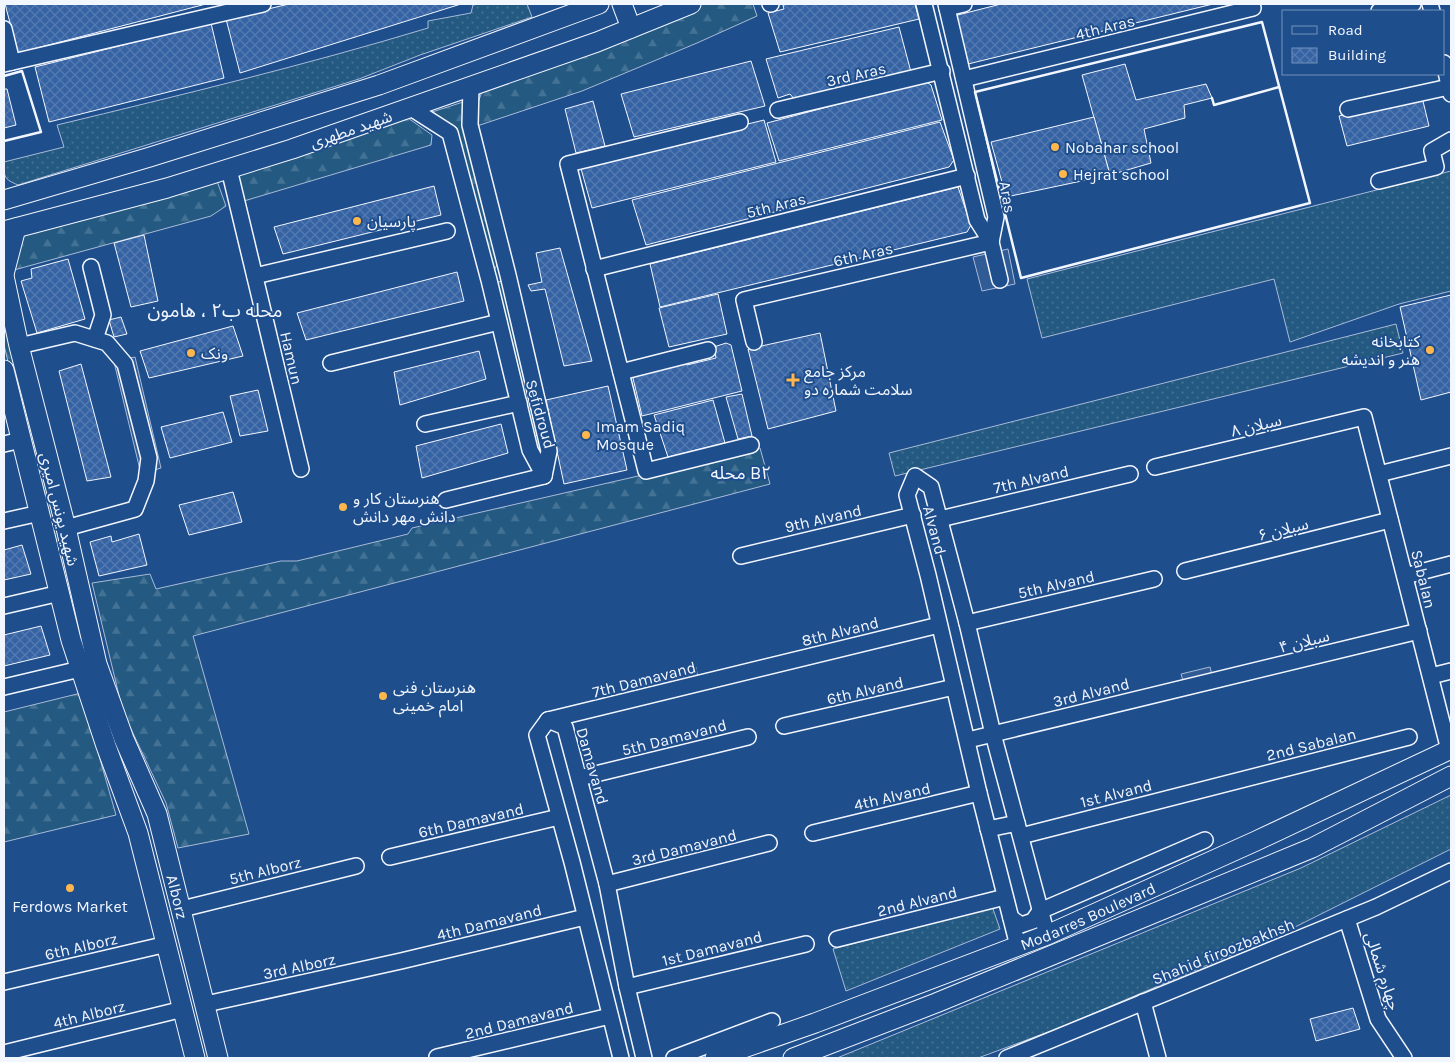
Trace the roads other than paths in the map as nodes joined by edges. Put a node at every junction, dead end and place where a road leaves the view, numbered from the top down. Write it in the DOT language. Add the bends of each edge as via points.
graph roads {
  1 [pos="263,4"];
  2 [pos="598,4"];
  3 [pos="622,4"];
  4 [pos="691,4"];
  5 [pos="924,4"];
  6 [pos="964,4"];
  7 [pos="1413,4"];
  8 [pos="946,6"];
  9 [pos="1253,8"];
  10 [pos="1384,10"];
  11 [pos="630,28"];
  12 [pos="4,29"];
  13 [pos="954,36"];
  14 [pos="934,40"];
  15 [pos="8,63"];
  16 [pos="1445,68"];
  17 [pos="942,71"];
  18 [pos="964,79"];
  19 [pos="471,86"];
  20 [pos="1450,90"];
  21 [pos="411,108"];
  22 [pos="1348,109"];
  23 [pos="778,110"];
  24 [pos="973,117"];
  25 [pos="954,120"];
  26 [pos="740,122"];
  27 [pos="1451,140"];
  28 [pos="229,169"];
  29 [pos="967,176"];
  30 [pos="1379,181"];
  31 [pos="4,200"];
  32 [pos="10,229"];
  33 [pos="447,231"];
  34 [pos="991,242"];
  35 [pos="90,267"];
  36 [pos="594,269"];
  37 [pos="508,275"];
  38 [pos="4,276"];
  39 [pos="255,276"];
  40 [pos="489,280"];
  41 [pos="1000,280"];
  42 [pos="498,322"];
  43 [pos="95,339"];
  44 [pos="754,342"];
  45 [pos="19,346"];
  46 [pos="708,350"];
  47 [pos="331,363"];
  48 [pos="4,370"];
  49 [pos="621,372"];
  50 [pos="31,392"];
  51 [pos="10,396"];
  52 [pos="519,403"];
  53 [pos="1364,417"];
  54 [pos="425,424"];
  55 [pos="547,441"];
  56 [pos="12,442"];
  57 [pos="529,444"];
  58 [pos="751,445"];
  59 [pos="1451,456"];
  60 [pos="1155,467"];
  61 [pos="301,469"];
  62 [pos="1130,474"];
  63 [pos="1379,474"];
  64 [pos="544,476"];
  65 [pos="446,500"];
  66 [pos="40,513"];
  67 [pos="913,515"];
  68 [pos="940,519"];
  69 [pos="1390,520"];
  70 [pos="4,521"];
  71 [pos="66,528"];
  72 [pos="741,556"];
  73 [pos="73,558"];
  74 [pos="52,561"];
  75 [pos="1451,564"];
  76 [pos="953,570"];
  77 [pos="1185,571"];
  78 [pos="928,575"];
  79 [pos="1405,576"];
  80 [pos="1154,579"];
  81 [pos="60,593"];
  82 [pos="4,606"];
  83 [pos="967,623"];
  84 [pos="939,625"];
  85 [pos="1419,631"];
  86 [pos="971,641"];
  87 [pos="944,647"];
  88 [pos="89,666"];
  89 [pos="1451,671"];
  90 [pos="749,672"];
  91 [pos="1431,676"];
  92 [pos="1197,684"];
  93 [pos="4,687"];
  94 [pos="954,687"];
  95 [pos="548,720"];
  96 [pos="784,726"];
  97 [pos="993,734"];
  98 [pos="748,737"];
  99 [pos="1410,738"];
  100 [pos="124,739"];
  101 [pos="968,740"];
  102 [pos="106,746"];
  103 [pos="1450,749"];
  104 [pos="1451,776"];
  105 [pos="579,778"];
  106 [pos="1221,784"];
  107 [pos="979,792"];
  108 [pos="559,817"];
  109 [pos="988,829"];
  110 [pos="1019,829"];
  111 [pos="813,832"];
  112 [pos="1205,840"];
  113 [pos="1256,841"];
  114 [pos="769,843"];
  115 [pos="168,856"];
  116 [pos="599,856"];
  117 [pos="390,857"];
  118 [pos="146,862"];
  119 [pos="572,862"];
  120 [pos="356,866"];
  121 [pos="1266,866"];
  122 [pos="1451,871"];
  123 [pos="607,884"];
  124 [pos="1005,897"];
  125 [pos="182,909"];
  126 [pos="1040,911"];
  127 [pos="585,917"];
  128 [pos="1011,918"];
  129 [pos="1347,919"];
  130 [pos="1047,935"];
  131 [pos="836,939"];
  132 [pos="167,944"];
  133 [pos="806,944"];
  134 [pos="1018,946"];
  135 [pos="622,956"];
  136 [pos="401,961"];
  137 [pos="596,961"];
  138 [pos="4,982"];
  139 [pos="627,987"];
  140 [pos="1143,1002"];
  141 [pos="206,1004"];
  142 [pos="183,1008"];
  143 [pos="610,1016"];
  144 [pos="772,1022"];
  145 [pos="4,1053"];
  146 [pos="196,1058"];
  147 [pos="216,1058"];
  148 [pos="437,1058"];
  149 [pos="621,1058"];
  150 [pos="644,1058"];
  151 [pos="674,1058"];
  152 [pos="715,1058"];
  153 [pos="792,1058"];
  154 [pos="1006,1058"];
  155 [pos="1158,1058"];
  156 [pos="1404,1058"];
  1 -- 15 [label="street"];
  2 -- 31 [label="main road, شهید مطهری" via="380,85"];
  3 -- 11 [label="main road"];
  4 -- 11 [label="main road, شهید مطهری"];
  5 -- 14 [label="street, Aras"];
  6 -- 8 [label="street"];
  7 -- 10 [label="street"];
  8 -- 13 [label="street, Aras"];
  9 -- 18 [label="street, 4th Aras"];
  11 -- 19 [label="main road, شهید مطهری"];
  12 -- 15 [label="street"];
  13 -- 14 [label="street"];
  13 -- 18 [label="street, Aras"];
  14 -- 17 [label="street, Aras"];
  16 -- 20 [label="street"];
  17 -- 23 [label="street, 3rd Aras"];
  17 -- 25 [label="street, Aras"];
  18 -- 24 [label="street, Aras"];
  19 -- 21 [label="main road, شهید مطهری"];
  19 -- 37 [label="street, Sefidroud" via="470,124"];
  20 -- 22 [label="street"];
  21 -- 28 [label="main road, شهید مطهری"];
  21 -- 40 [label="street, Sefidroud" via="450,132"];
  24 -- 25 [label="street"];
  24 -- 34 [label="street, Aras" via="996,217"];
  25 -- 29 [label="street, Aras"];
  26 -- 36 [label="street" via="568,164"];
  27 -- 30 [label="street" via="1432,151 1436,167"];
  28 -- 32 [label="main road, شهید مطهری"];
  28 -- 39 [label="street, Hamun"];
  29 -- 34 [label="street, Aras" via="977,220"];
  29 -- 36 [label="street, 5th Aras"];
  32 -- 38 [label="main road, شهید یونس امیری"];
  33 -- 39 [label="street"];
  34 -- 41 [label="street"];
  34 -- 44 [label="street, 6th Aras" via="744,300"];
  35 -- 43 [label="street" via="102,315"];
  36 -- 49 [label="street"];
  37 -- 40 [label="street"];
  37 -- 55 [label="street, Sefidroud"];
  38 -- 45 [label="main road, شهید یونس امیری"];
  39 -- 61 [label="street, Hamun"];
  40 -- 42 [label="street, Sefidroud"];
  42 -- 47 [label="street"];
  42 -- 52 [label="street, Sefidroud"];
  43 -- 45 [label="street" via="75,333"];
  43 -- 71 [label="street" via="108,343 125,364 149,458 146,481 135,509"];
  45 -- 50 [label="main road, شهید یونس امیری"];
  46 -- 49 [label="street"];
  48 -- 51 [label="main road, شهید یونس امیری"];
  49 -- 58 [label="street" via="646,471"];
  50 -- 51 [label="main road"];
  50 -- 71 [label="main road, شهید یونس امیری"];
  51 -- 56 [label="main road, شهید یونس امیری"];
  52 -- 54 [label="street"];
  52 -- 57 [label="street, Sefidroud"];
  53 -- 60 [label="street, سبلان ۸"];
  53 -- 63 [label="street, Sabalan"];
  55 -- 57 [label="street"];
  55 -- 64 [label="street, Sefidroud" via="549,451"];
  56 -- 66 [label="main road, شهید یونس امیری"];
  57 -- 64 [label="street, Sefidroud"];
  59 -- 63 [label="street"];
  62 -- 68 [label="street, 7th Alvand"];
  63 -- 69 [label="street, Sabalan"];
  64 -- 65 [label="street"];
  66 -- 70 [label="street"];
  66 -- 74 [label="main road, شهید یونس امیری"];
  67 -- 68 [label="street, Alvand" via="907,495 916,476 931,487"];
  67 -- 72 [label="street, 9th Alvand"];
  67 -- 78 [label="street, Alvand"];
  68 -- 76 [label="street, Alvand"];
  69 -- 77 [label="street, سبلان ۶"];
  69 -- 79 [label="street, Sabalan"];
  71 -- 73 [label="main road, شهید یونس امیری"];
  73 -- 74 [label="main road"];
  73 -- 88 [label="main road, شهید یونس امیری"];
  74 -- 81 [label="main road, شهید یونس امیری"];
  75 -- 79 [label="street"];
  76 -- 78 [label="street"];
  76 -- 83 [label="street, Alvand"];
  78 -- 84 [label="street, Alvand"];
  79 -- 85 [label="street, Sabalan"];
  80 -- 83 [label="street, 5th Alvand"];
  81 -- 82 [label="street"];
  81 -- 88 [label="main road, شهید یونس امیری" via="71,640"];
  83 -- 86 [label="street, Alvand"];
  84 -- 87 [label="street, Alvand"];
  84 -- 90 [label="street, 8th Alvand"];
  85 -- 91 [label="street, Sabalan"];
  85 -- 92 [label="street, سبلان ۴"];
  86 -- 87 [label="street"];
  86 -- 97 [label="street, Alvand"];
  87 -- 94 [label="street, Alvand"];
  88 -- 93 [label="street"];
  88 -- 100 [label="main road, شهید یونس امیری"];
  88 -- 102 [label="main road, شهید یونس امیری"];
  89 -- 91 [label="street"];
  90 -- 95 [label="street, 7th Damavand"];
  91 -- 103 [label="street, Sabalan"];
  92 -- 97 [label="street, 3rd Alvand"];
  94 -- 96 [label="street, 6th Alvand"];
  94 -- 101 [label="street, Alvand"];
  95 -- 105 [label="street, Damavand" via="565,727"];
  95 -- 108 [label="street" via="537,736"];
  97 -- 101 [label="street, 3rd Alvand"];
  97 -- 110 [label="street, Alvand"];
  98 -- 105 [label="street, 5th Damavand"];
  99 -- 106 [label="street, 2nd Sabalan"];
  100 -- 115 [label="main road, Alborz" via="158,814"];
  101 -- 107 [label="street, Alvand"];
  102 -- 118 [label="main road, Alborz"];
  103 -- 113 [label="main road, Modarres Boulevard"];
  104 -- 121 [label="main road, Modarres Boulevard" via="1312,848"];
  105 -- 116 [label="street, Damavand"];
  106 -- 110 [label="street, 1st Alvand"];
  107 -- 109 [label="street, Alvand"];
  107 -- 111 [label="street, 4th Alvand"];
  108 -- 117 [label="street, 6th Damavand"];
  108 -- 119 [label="street"];
  109 -- 110 [label="street, 1st Alvand"];
  109 -- 124 [label="street, Alvand"];
  110 -- 126 [label="street, Alvand"];
  112 -- 126 [label="street"];
  113 -- 121 [label="main road"];
  113 -- 130 [label="main road, Modarres Boulevard"];
  114 -- 123 [label="street, 3rd Damavand"];
  115 -- 118 [label="main road"];
  115 -- 125 [label="main road, Alborz"];
  116 -- 119 [label="street"];
  116 -- 123 [label="street, Damavand"];
  118 -- 132 [label="main road, Alborz"];
  119 -- 127 [label="street"];
  120 -- 125 [label="street, 5th Alborz"];
  121 -- 153 [label="main road, Modarres Boulevard" via="936,1003"];
  122 -- 129 [label="street, Shahid firoozbakhsh"];
  123 -- 135 [label="street, Damavand"];
  124 -- 128 [label="street, Alvand"];
  124 -- 131 [label="street, 2nd Alvand"];
  125 -- 141 [label="main road, Alborz"];
  126 -- 128 [label="street" via="1033,922 1021,925"];
  126 -- 130 [label="street, Alvand"];
  127 -- 136 [label="street, 4th Damavand"];
  127 -- 137 [label="street"];
  128 -- 134 [label="street, Alvand"];
  129 -- 140 [label="street, Shahid firoozbakhsh"];
  129 -- 156 [label="street, چهارم شمالی" via="1378,1019"];
  130 -- 134 [label="main road, Modarres Boulevard"];
  132 -- 138 [label="street, 6th Alborz"];
  132 -- 142 [label="main road, Alborz"];
  133 -- 139 [label="street, 1st Damavand"];
  134 -- 152 [label="main road, Modarres Boulevard"];
  135 -- 137 [label="street"];
  135 -- 139 [label="street, Damavand"];
  136 -- 141 [label="street, 3rd Alborz"];
  137 -- 143 [label="street"];
  139 -- 150 [label="street, Damavand"];
  140 -- 154 [label="street, Shahid firoozbakhsh"];
  140 -- 155 [label="street"];
  141 -- 147 [label="main road, Alborz"];
  142 -- 145 [label="street, 4th Alborz"];
  142 -- 146 [label="main road, Alborz"];
  143 -- 148 [label="street, 2nd Damavand"];
  143 -- 149 [label="street"];
  144 -- 151 [label="street"];
}
